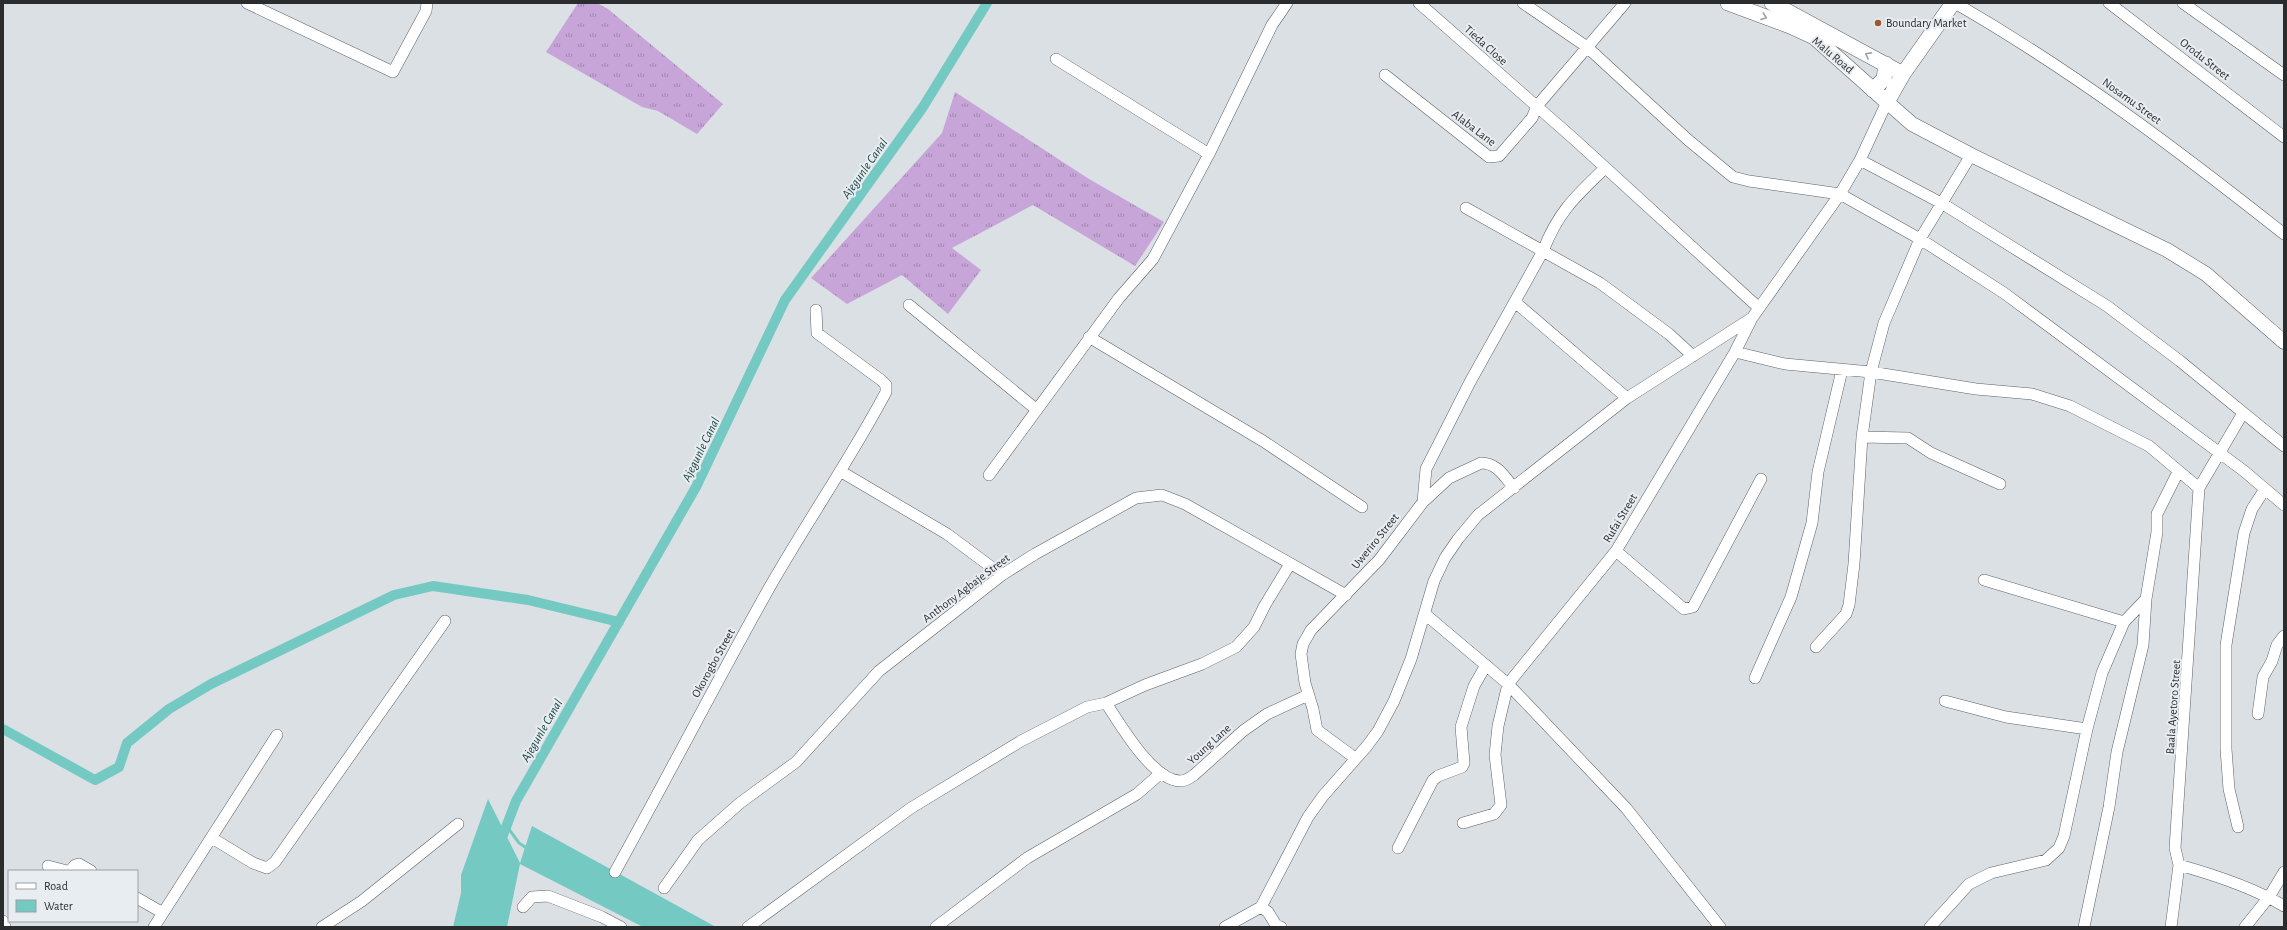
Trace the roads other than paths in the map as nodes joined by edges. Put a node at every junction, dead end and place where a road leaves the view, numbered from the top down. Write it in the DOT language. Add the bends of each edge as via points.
graph roads {
  1 [pos="247,3"];
  2 [pos="427,3"];
  3 [pos="1287,3"];
  4 [pos="1419,3"];
  5 [pos="1523,3"];
  6 [pos="1625,3"];
  7 [pos="1728,3"];
  8 [pos="1772,3"];
  9 [pos="1954,3"];
  10 [pos="2109,3"];
  11 [pos="2183,3"];
  12 [pos="1587,47"];
  13 [pos="1056,60"];
  14 [pos="1886,64"];
  15 [pos="1902,74"];
  16 [pos="1385,75"];
  17 [pos="2284,75"];
  18 [pos="1872,90"];
  19 [pos="1890,105"];
  20 [pos="1537,106"];
  21 [pos="2284,137"];
  22 [pos="1209,154"];
  23 [pos="1971,155"];
  24 [pos="1860,160"];
  25 [pos="1604,169"];
  26 [pos="1840,194"];
  27 [pos="1942,204"];
  28 [pos="1466,208"];
  29 [pos="2284,234"];
  30 [pos="1920,239"];
  31 [pos="1543,251"];
  32 [pos="1515,302"];
  33 [pos="909,305"];
  34 [pos="1759,308"];
  35 [pos="816,310"];
  36 [pos="1752,318"];
  37 [pos="1090,337"];
  38 [pos="2284,341"];
  39 [pos="1735,352"];
  40 [pos="1693,356"];
  41 [pos="1842,370"];
  42 [pos="1870,372"];
  43 [pos="1627,398"];
  44 [pos="1037,410"];
  45 [pos="2243,413"];
  46 [pos="1862,436"];
  47 [pos="2284,446"];
  48 [pos="2219,454"];
  49 [pos="840,471"];
  50 [pos="2178,472"];
  51 [pos="989,475"];
  52 [pos="1761,479"];
  53 [pos="2000,484"];
  54 [pos="1514,488"];
  55 [pos="2199,488"];
  56 [pos="2265,489"];
  57 [pos="1423,502"];
  58 [pos="2284,505"];
  59 [pos="1362,507"];
  60 [pos="1616,551"];
  61 [pos="1290,564"];
  62 [pos="1002,575"];
  63 [pos="1984,580"];
  64 [pos="1346,596"];
  65 [pos="2146,599"];
  66 [pos="1425,614"];
  67 [pos="445,621"];
  68 [pos="2124,622"];
  69 [pos="2284,636"];
  70 [pos="1816,647"];
  71 [pos="1486,665"];
  72 [pos="1755,678"];
  73 [pos="1508,684"];
  74 [pos="1308,694"];
  75 [pos="1945,701"];
  76 [pos="1106,703"];
  77 [pos="2258,714"];
  78 [pos="2086,729"];
  79 [pos="277,735"];
  80 [pos="1355,758"];
  81 [pos="1161,773"];
  82 [pos="1463,823"];
  83 [pos="458,824"];
  84 [pos="2238,827"];
  85 [pos="212,838"];
  86 [pos="1398,848"];
  87 [pos="2179,865"];
  88 [pos="48,866"];
  89 [pos="64,870"];
  90 [pos="70,870"];
  91 [pos="89,870"];
  92 [pos="615,872"];
  93 [pos="2284,872"];
  94 [pos="664,888"];
  95 [pos="2269,897"];
  96 [pos="138,899"];
  97 [pos="2284,906"];
  98 [pos="523,907"];
  99 [pos="1261,907"];
  100 [pos="163,913"];
  101 [pos="3,921"];
  102 [pos="5,927"];
  103 [pos="154,927"];
  104 [pos="322,927"];
  105 [pos="621,927"];
  106 [pos="748,927"];
  107 [pos="936,927"];
  108 [pos="1225,927"];
  109 [pos="1282,927"];
  110 [pos="1720,927"];
  111 [pos="1930,927"];
  112 [pos="2084,927"];
  113 [pos="2171,927"];
  114 [pos="2245,927"];
  1 -- 2 [label="street" via="393,72 426,11"];
  3 -- 22 [label="street" via="1272,25"];
  4 -- 20 [label="street, Tieda Close"];
  5 -- 12 [label="street"];
  6 -- 12 [label="street, Alaba Lane"];
  7 -- 18 [label="main road, Malu Road, one-way" via="1790,26 1814,38 1836,55"];
  14 -- 8 [label="main road, Malu Road, one-way"];
  9 -- 15 [label="main road"];
  9 -- 29 [label="street, Nosamu Street" via="2008,33 2122,109"];
  10 -- 21 [label="street, Orodu Street"];
  11 -- 17 [label="street"];
  12 -- 20 [label="street, Alaba Lane"];
  12 -- 26 [label="street" via="1687,139 1733,177"];
  13 -- 22 [label="street"];
  14 -- 15 [label="main road, Malu Road"];
  14 -- 18 [label="main road" via="1884,80"];
  15 -- 19 [label="main road"];
  16 -- 20 [label="street, Alaba Lane" via="1489,157 1499,156 1505,150 1532,118"];
  18 -- 19 [label="main road, Malu Road"];
  19 -- 23 [label="street" via="1912,124"];
  19 -- 24 [label="street"];
  20 -- 25 [label="street, Tieda Close"];
  22 -- 37 [label="street" via="1153,259"];
  23 -- 27 [label="street"];
  23 -- 38 [label="street" via="2167,250 2206,274"];
  24 -- 26 [label="street"];
  24 -- 27 [label="street"];
  25 -- 31 [label="street" via="1561,213"];
  25 -- 34 [label="street, Tieda Close"];
  26 -- 30 [label="street"];
  26 -- 34 [label="street"];
  27 -- 30 [label="street"];
  27 -- 45 [label="street" via="2107,306"];
  28 -- 31 [label="street"];
  30 -- 42 [label="street" via="1884,323"];
  30 -- 48 [label="street" via="2004,293"];
  31 -- 32 [label="street"];
  31 -- 40 [label="street" via="1600,283 1669,334"];
  32 -- 43 [label="street"];
  32 -- 57 [label="street" via="1470,382 1426,469"];
  33 -- 44 [label="street"];
  34 -- 36 [label="street"];
  35 -- 49 [label="street, Okorogbo Street" via="816,329 821,337 886,385 886,392"];
  36 -- 39 [label="street, Rufai Street"];
  36 -- 40 [label="street"];
  37 -- 44 [label="street"];
  37 -- 59 [label="street" via="1263,441"];
  39 -- 41 [label="street" via="1785,364"];
  39 -- 60 [label="street, Rufai Street"];
  40 -- 43 [label="street"];
  41 -- 42 [label="street"];
  41 -- 72 [label="street" via="1818,472 1812,523 1793,589"];
  42 -- 46 [label="street"];
  42 -- 50 [label="street" via="1976,389 2040,396 2070,406 2149,446"];
  43 -- 54 [label="street" via="1567,443"];
  44 -- 51 [label="street"];
  45 -- 47 [label="street"];
  45 -- 48 [label="street"];
  46 -- 53 [label="street" via="1908,438 1937,456"];
  46 -- 70 [label="street" via="1849,605 1846,614"];
  48 -- 55 [label="street"];
  48 -- 56 [label="street"];
  49 -- 62 [label="street" via="947,534"];
  49 -- 92 [label="street, Okorogbo Street" via="768,590"];
  50 -- 55 [label="street"];
  50 -- 65 [label="street" via="2157,514 2157,532"];
  52 -- 60 [label="street" via="1693,607 1684,609"];
  54 -- 57 [label="street, Uweriro Street" via="1492,464 1481,463 1449,478"];
  54 -- 66 [label="street" via="1478,515 1458,539 1434,581"];
  55 -- 87 [label="street, Baala Ayetoro Street" via="2175,848"];
  56 -- 58 [label="street"];
  56 -- 84 [label="street" via="2252,509 2244,533 2226,645 2226,749 2229,788"];
  57 -- 64 [label="street, Uweriro Street" via="1379,560"];
  60 -- 73 [label="street, Rufai Street"];
  61 -- 62 [label="street, Anthony Agbaje Street" via="1185,504 1162,495 1136,498"];
  61 -- 64 [label="street, Anthony Agbaje Street"];
  61 -- 76 [label="street" via="1254,627 1236,647 1202,664"];
  62 -- 94 [label="street, Anthony Agbaje Street" via="879,671 796,762 740,803 698,840"];
  63 -- 68 [label="street"];
  64 -- 74 [label="street, Uweriro Street" via="1311,630 1303,644 1301,654"];
  65 -- 68 [label="street"];
  65 -- 112 [label="street" via="2143,645 2117,752 2109,807"];
  66 -- 71 [label="street"];
  66 -- 80 [label="street" via="1394,701 1378,731"];
  67 -- 85 [label="street" via="275,862 267,868 253,863"];
  68 -- 78 [label="street" via="2102,673"];
  69 -- 77 [label="street" via="2277,645 2263,677"];
  71 -- 73 [label="street"];
  71 -- 86 [label="street" via="1474,686 1461,727 1464,763 1462,767 1433,780"];
  73 -- 82 [label="street" via="1498,726 1495,755 1501,805 1494,814"];
  73 -- 110 [label="street" via="1626,808"];
  74 -- 80 [label="street, Uweriro Street" via="1314,709 1317,730"];
  74 -- 81 [label="street, Young Lane" via="1267,714 1187,780 1179,781"];
  75 -- 78 [label="street" via="2006,717"];
  76 -- 81 [label="street, Young Lane" via="1135,748"];
  76 -- 106 [label="street" via="1087,707 1021,741 911,808"];
  78 -- 111 [label="street" via="2064,836 2059,848 2046,860 1991,873 1970,884"];
  79 -- 85 [label="street"];
  80 -- 99 [label="street" via="1308,817"];
  81 -- 107 [label="street" via="1137,794 1027,858"];
  83 -- 104 [label="street" via="362,901"];
  85 -- 100 [label="street"];
  87 -- 95 [label="street" via="2211,874"];
  87 -- 113 [label="street, Baala Ayetoro Street"];
  88 -- 89 [label="street"];
  90 -- 91 [label="street" via="79,864"];
  93 -- 95 [label="street"];
  95 -- 97 [label="street"];
  95 -- 114 [label="street"];
  96 -- 100 [label="street"];
  98 -- 105 [label="street" via="532,897 548,896"];
  99 -- 108 [label="street"];
  99 -- 109 [label="street" via="1268,912 1276,925"];
  100 -- 103 [label="street"];
  101 -- 102 [label="street"];
}
